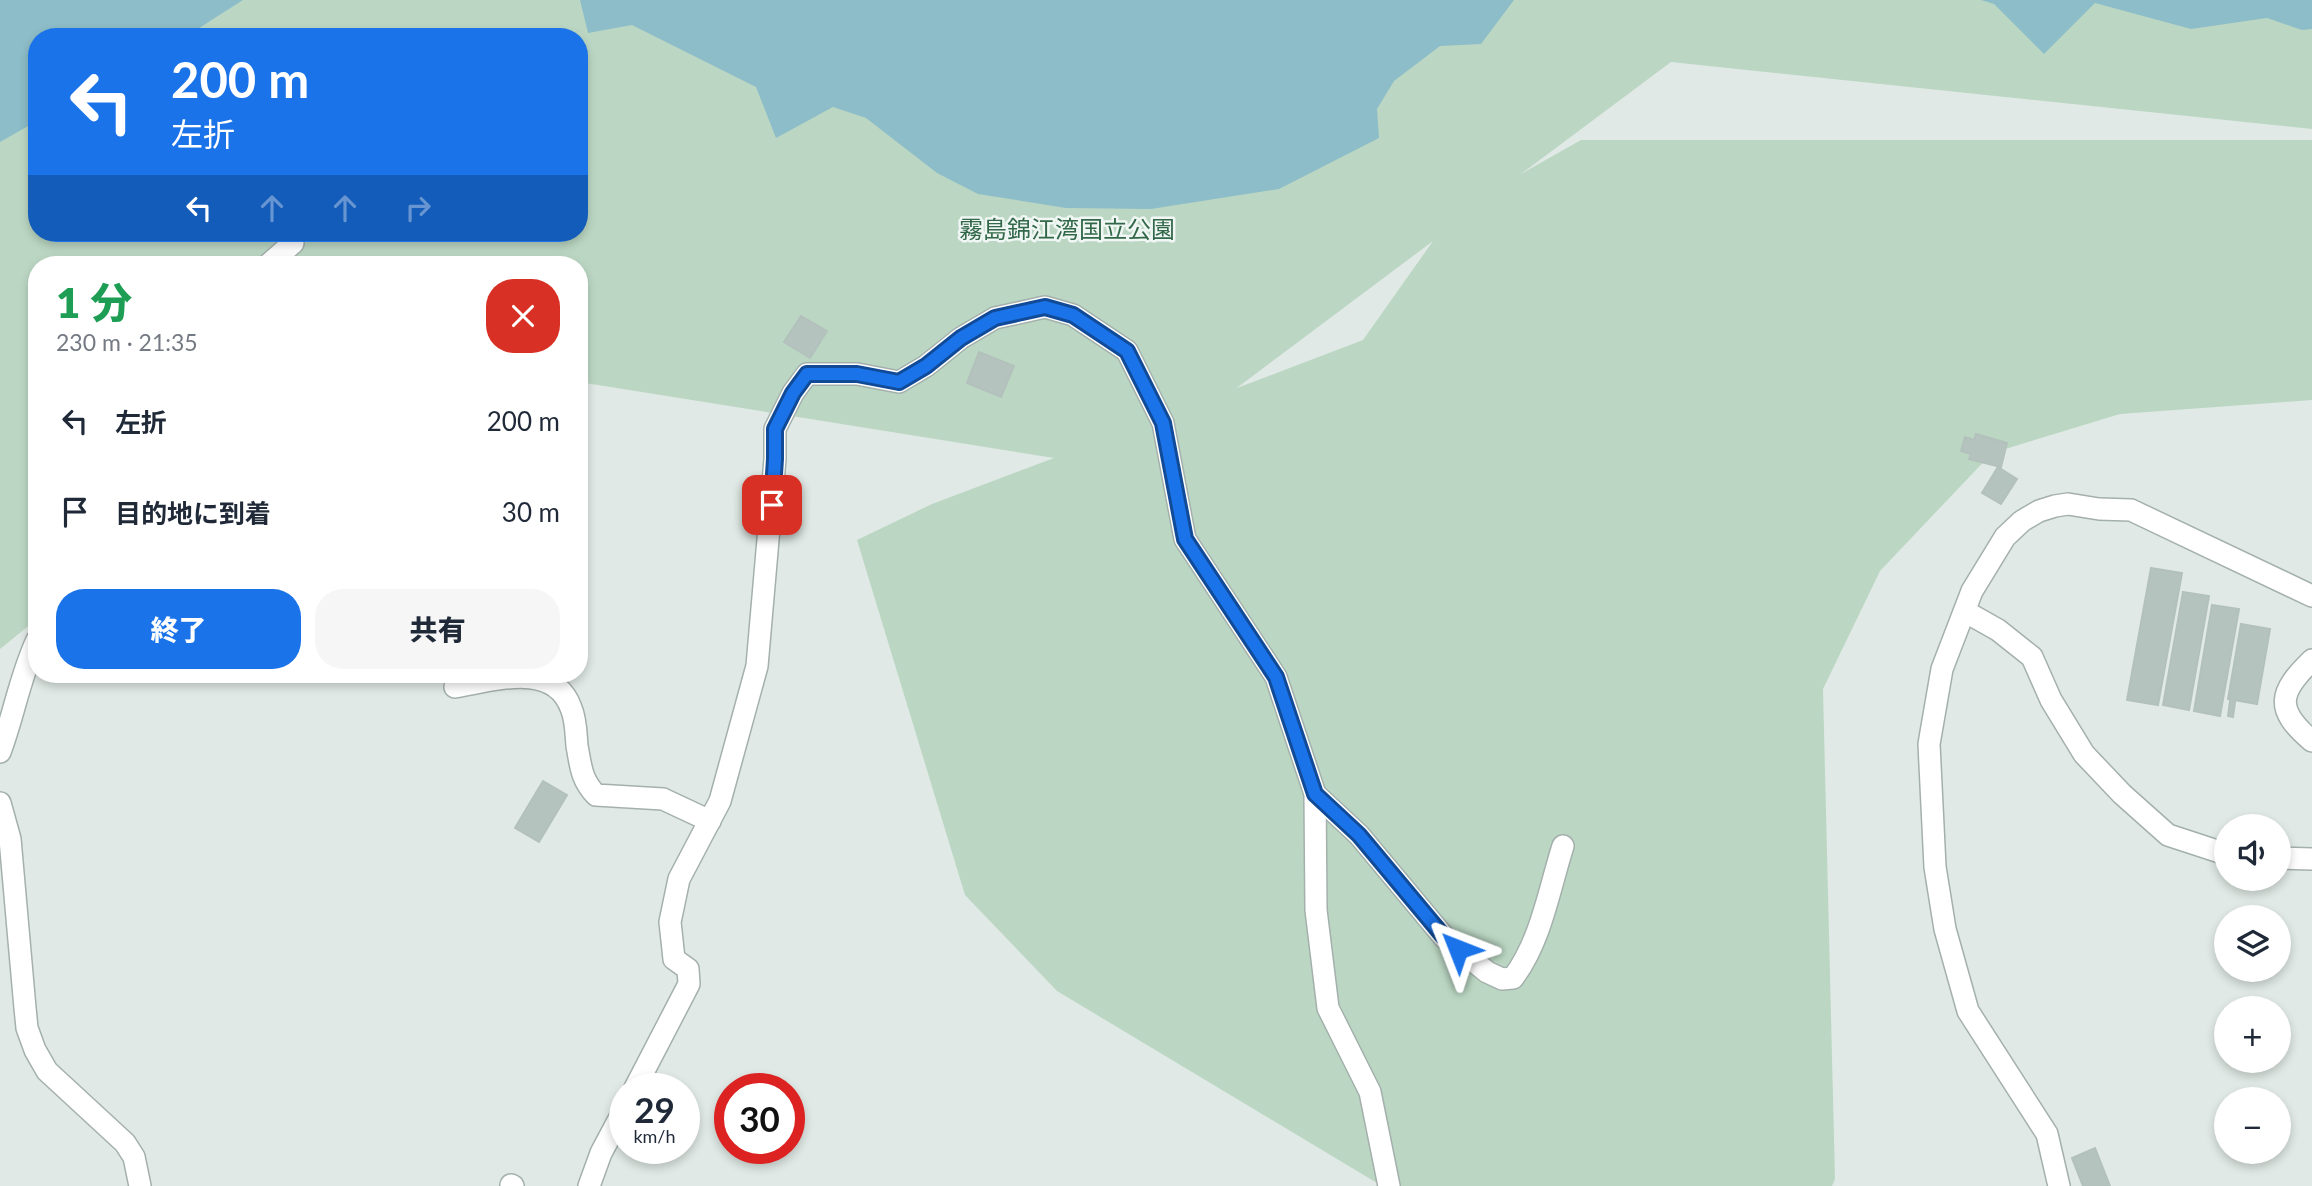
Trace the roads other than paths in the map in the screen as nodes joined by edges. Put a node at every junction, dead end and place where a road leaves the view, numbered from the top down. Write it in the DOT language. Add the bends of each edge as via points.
graph roads {
  1 [pos="2312,596"];
  2 [pos="1966,612"];
  3 [pos="2312,660"];
  4 [pos="28,664"];
  5 [pos="478,683"];
  6 [pos="548,683"];
  7 [pos="455,687"];
  8 [pos="2312,741"];
  9 [pos="0,752"];
  10 [pos="1315,794"];
  11 [pos="0,803"];
  12 [pos="710,821"];
  13 [pos="1563,846"];
  14 [pos="2214,850"];
  15 [pos="2291,858"];
  16 [pos="2312,859"];
  17 [pos="643,1073"];
  18 [pos="609,1138"];
  19 [pos="140,1186"];
  20 [pos="589,1186"];
  21 [pos="1389,1186"];
  22 [pos="2059,1186"];
  1 -- 2 [label="street" via="2131,510 2068,504 2039,511 2005,537 1972,591"];
  2 -- 14 [label="street" via="2032,657 2051,700 2084,754 2122,794 2168,835"];
  2 -- 22 [label="street" via="1942,669 1929,744 1935,867 1945,929 1968,1011 2047,1134"];
  3 -- 8 [label="street" via="2293,678 2284,704 2294,724"];
  4 -- 9 [label="street"];
  5 -- 7 [label="street"];
  6 -- 12 [label="street" via="572,708 585,783 596,795 663,799"];
  10 -- 12 [label="street" via="1276,677 1185,539 1163,423 1127,351 1073,315 1045,307 995,318 899,382 857,374 807,374 793,393 775,429 757,666 720,801"];
  10 -- 13 [label="street" via="1359,835 1444,937 1502,979 1513,978 1533,944"];
  10 -- 21 [label="street" via="1316,910 1328,1008 1370,1092"];
  11 -- 19 [label="street" via="10,839 24,1007 35,1050 47,1071 125,1143 134,1157"];
  12 -- 17 [label="street" via="679,879 670,922 674,959 688,969 689,984"];
  15 -- 16 [label="street"];
  18 -- 20 [label="street"];
}
